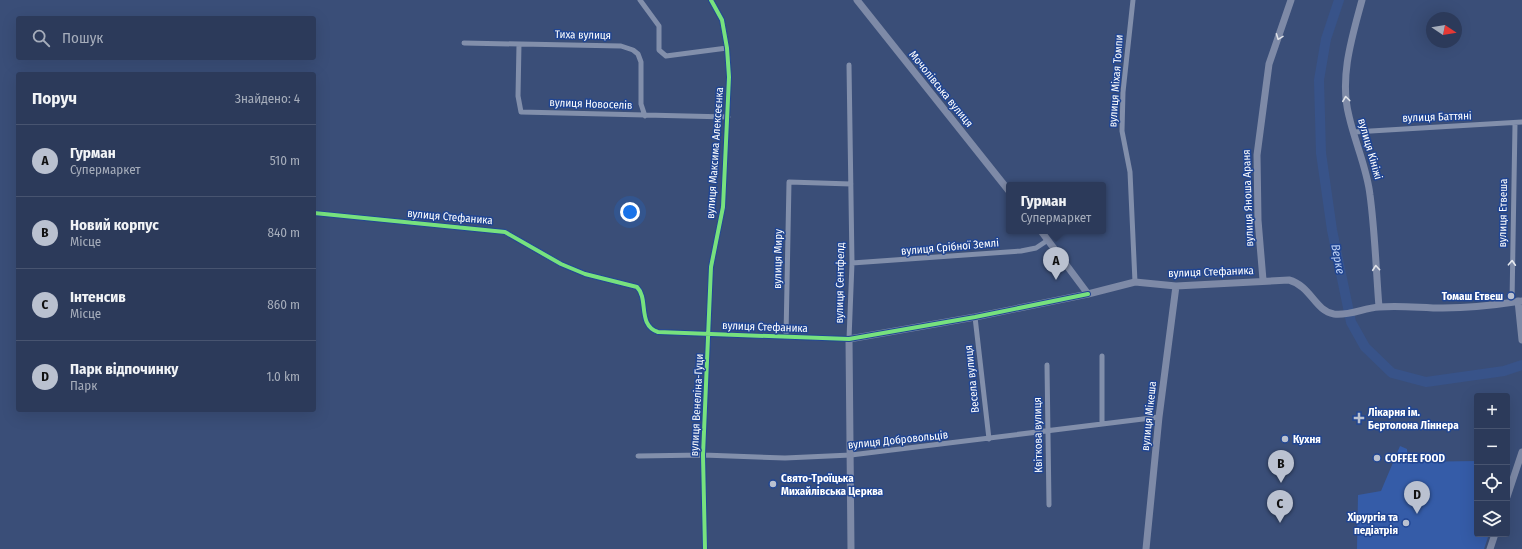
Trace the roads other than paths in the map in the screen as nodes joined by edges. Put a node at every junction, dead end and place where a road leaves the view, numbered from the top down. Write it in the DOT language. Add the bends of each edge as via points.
graph roads {
  1 [pos="640,0"];
  2 [pos="711,0"];
  3 [pos="857,0"];
  4 [pos="1133,0"];
  5 [pos="1291,0"];
  6 [pos="1362,0"];
  7 [pos="464,43"];
  8 [pos="519,44"];
  9 [pos="727,48"];
  10 [pos="850,65"];
  11 [pos="645,116"];
  12 [pos="728,117"];
  13 [pos="1522,122"];
  14 [pos="1515,124"];
  15 [pos="1354,132"];
  16 [pos="851,184"];
  17 [pos="1006,187"];
  18 [pos="316,213"];
  19 [pos="1043,234"];
  20 [pos="1048,240"];
  21 [pos="852,263"];
  22 [pos="1263,280"];
  23 [pos="1135,282"];
  24 [pos="1176,286"];
  25 [pos="1088,294"];
  26 [pos="1517,302"];
  27 [pos="1379,307"];
  28 [pos="975,317"];
  29 [pos="710,334"];
  30 [pos="786,336"];
  31 [pos="849,339"];
  32 [pos="1522,340"];
  33 [pos="1102,356"];
  34 [pos="1047,365"];
  35 [pos="1159,417"];
  36 [pos="1102,424"];
  37 [pos="1048,432"];
  38 [pos="989,439"];
  39 [pos="1522,452"];
  40 [pos="703,455"];
  41 [pos="851,455"];
  42 [pos="638,456"];
  43 [pos="1510,488"];
  44 [pos="1049,505"];
  45 [pos="1494,537"];
  46 [pos="705,549"];
  47 [pos="851,549"];
  48 [pos="1146,549"];
  49 [pos="1490,549"];
  1 -- 9 [label="street" via="659,26 659,50 666,56"];
  2 -- 9 [label="street, вулиця Максима Алексеєнка" via="722,20"];
  3 -- 17 [label="street, Мочолівська вулиця"];
  4 -- 23 [label="street, вулиця Міхая Томпи" via="1123,92 1122,131 1130,172"];
  5 -- 22 [label="street, вулиця Яноша Араня, one-way" via="1268,64 1257,155 1258,220"];
  15 -- 6 [label="street, вулиця Кініжі, one-way" via="1348,115 1346,66"];
  7 -- 8 [label="street, Тиха вулиця"];
  8 -- 11 [label="street, Тиха вулиця" via="621,46 632,50 638,54 641,62 641,104"];
  8 -- 11 [label="street, вулиця Новоселів" via="518,96 521,112"];
  9 -- 12 [label="street, вулиця Максима Алексеєнка"];
  10 -- 16 [label="street, вулиця Сентфелд"];
  11 -- 12 [label="street, вулиця Новоселів"];
  12 -- 29 [label="street, вулиця Максима Алексеєнка" via="723,207 711,267"];
  13 -- 14 [label="street, вулиця Баттяні"];
  14 -- 15 [label="street, вулиця Баттяні"];
  26 -- 14 [label="street, вулиця Етвеша, one-way"];
  27 -- 15 [label="street, вулиця Кініжі, one-way" via="1370,194"];
  16 -- 21 [label="street, вулиця Сентфелд"];
  16 -- 30 [label="street, вулиця Миру" via="789,182"];
  18 -- 29 [label="street, вулиця Стефаника" via="506,232 567,267 637,288 642,293 645,317 653,330"];
  19 -- 20 [label="street"];
  20 -- 21 [label="street, вулиця Срібної Землі" via="1036,248 1021,251"];
  20 -- 25 [label="street"];
  21 -- 31 [label="street, вулиця Сентфелд"];
  22 -- 24 [label="street, вулиця Стефаника"];
  22 -- 27 [label="street, вулиця Стефаника" via="1298,282 1325,310 1333,314"];
  23 -- 24 [label="street, вулиця Стефаника"];
  23 -- 25 [label="street, вулиця Стефаника"];
  24 -- 35 [label="street, вулиця Мікеша"];
  25 -- 28 [label="street, вулиця Стефаника"];
  26 -- 27 [label="street, вулиця Стефаника" via="1446,308"];
  26 -- 32 [label="street"];
  28 -- 31 [label="street, вулиця Стефаника"];
  28 -- 38 [label="street, Весела вулиця"];
  29 -- 30 [label="street, вулиця Стефаника"];
  29 -- 40 [label="street, вулиця Венеліна-Гуци"];
  30 -- 31 [label="street, вулиця Стефаника"];
  31 -- 41 [label="street, вулиця Сентфелд"];
  33 -- 36 [label="street"];
  34 -- 37 [label="street, Квіткова вулиця"];
  35 -- 36 [label="street, вулиця Добровольців"];
  35 -- 48 [label="street, вулиця Мікеша"];
  36 -- 37 [label="street, вулиця Добровольців"];
  37 -- 38 [label="street, вулиця Добровольців"];
  37 -- 44 [label="street, Квіткова вулиця"];
  38 -- 41 [label="street, вулиця Добровольців"];
  39 -- 43 [label="street"];
  40 -- 41 [label="street, вулиця Добровольців" via="785,458"];
  40 -- 42 [label="street, вулиця Добровольців"];
  40 -- 46 [label="street, вулиця Венеліна-Гуци"];
  41 -- 47 [label="street, вулиця Сентфелд"];
  45 -- 49 [label="street"];
}
